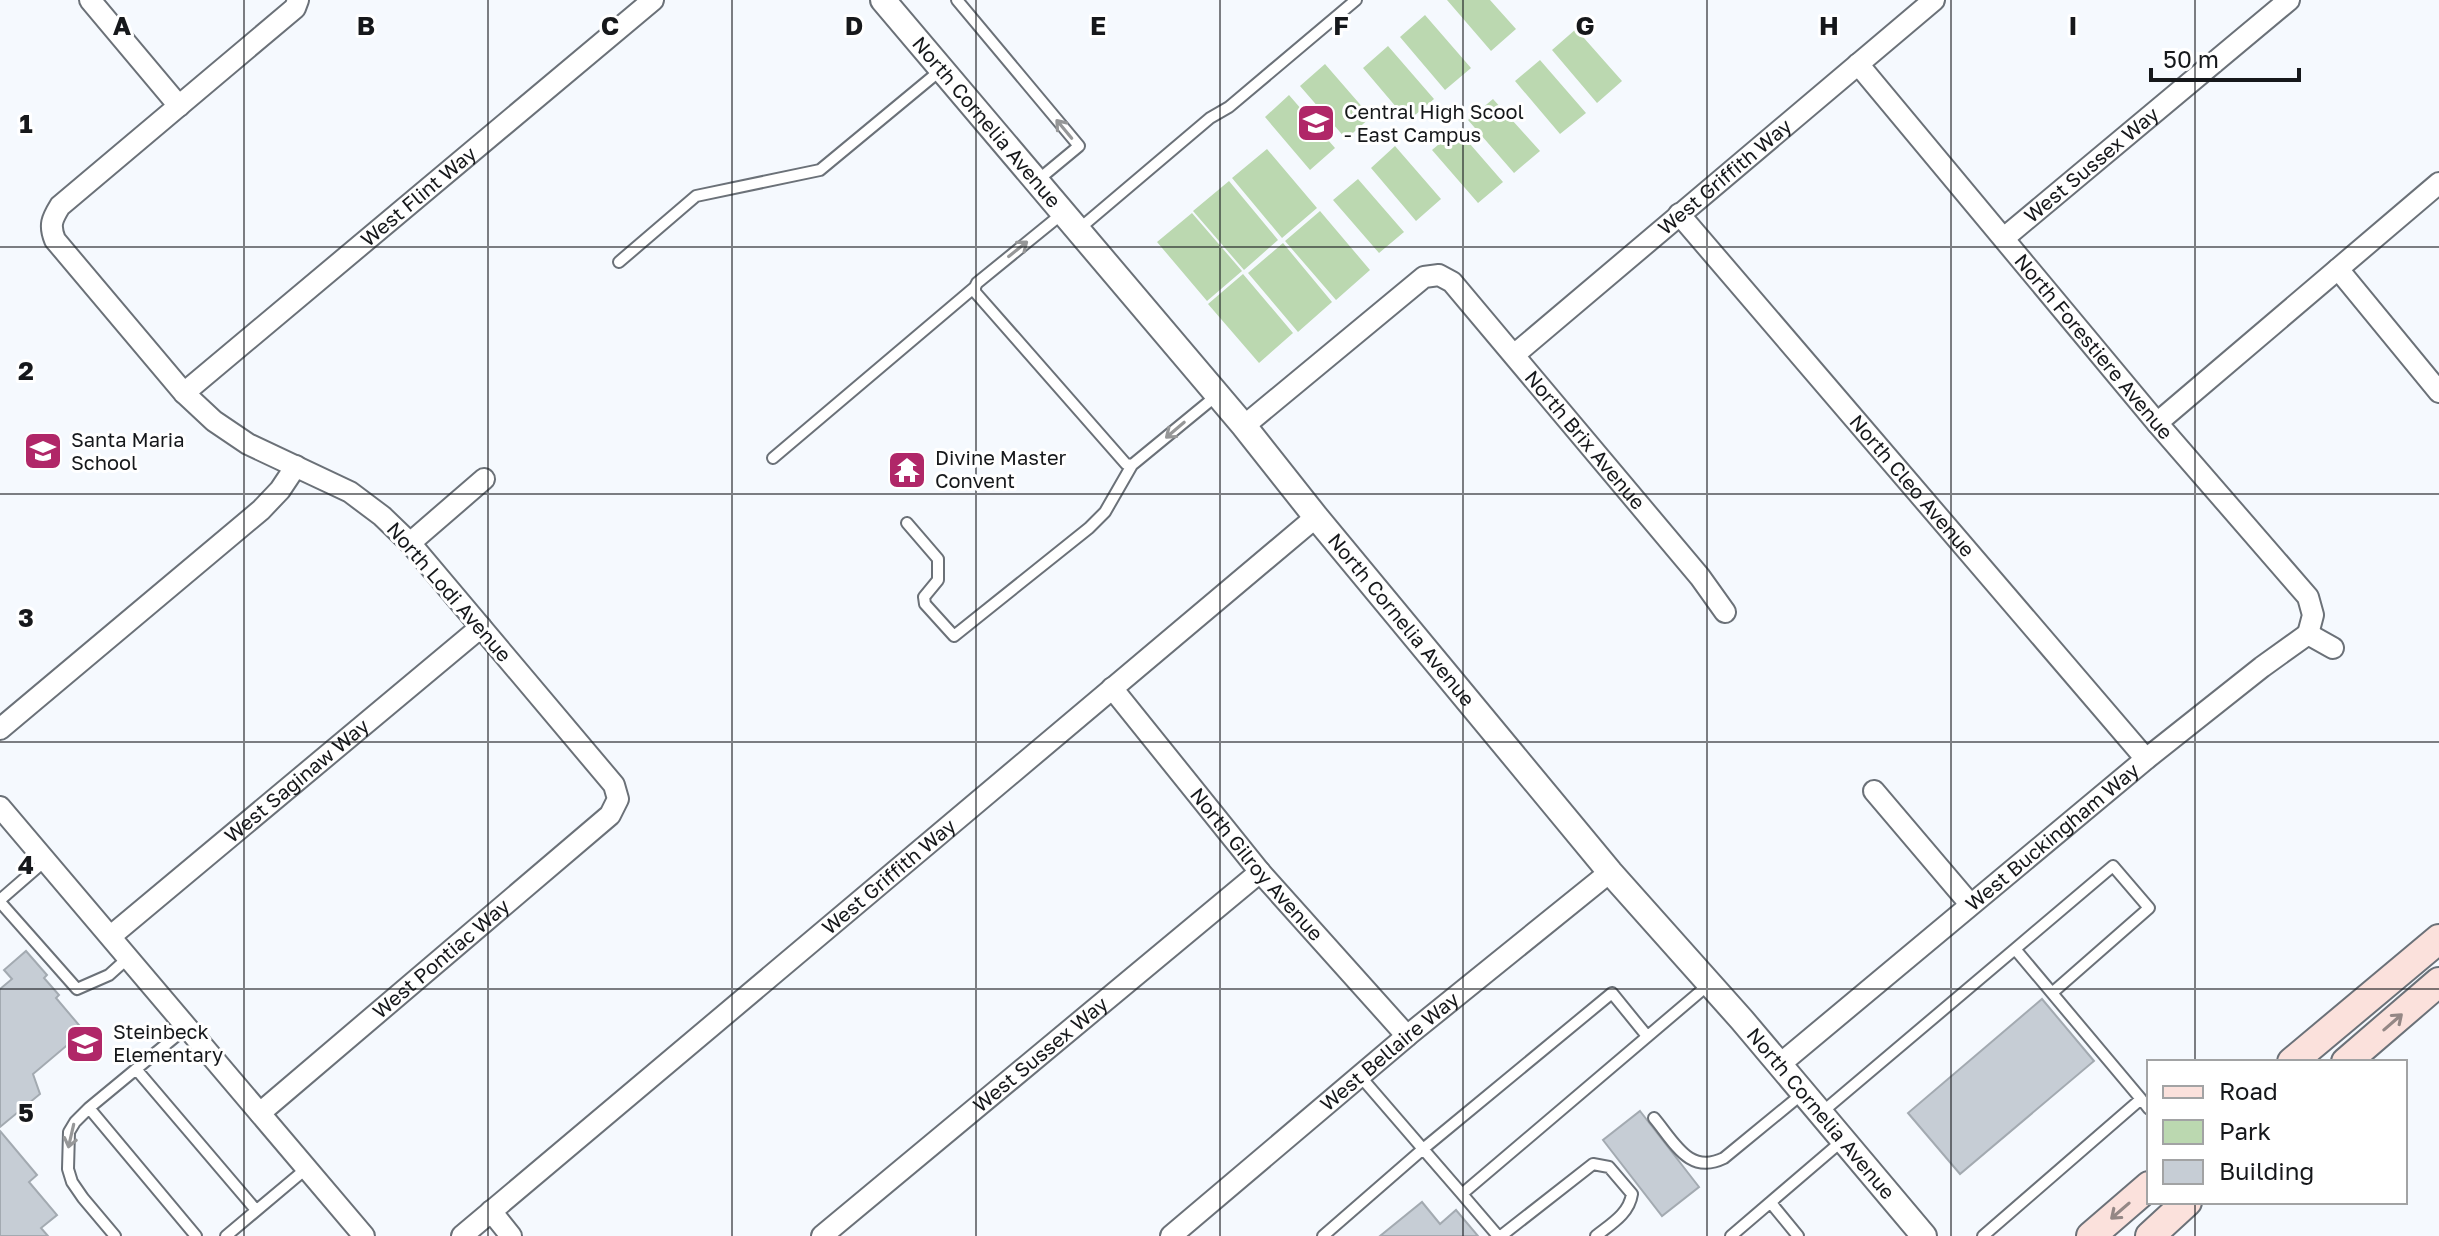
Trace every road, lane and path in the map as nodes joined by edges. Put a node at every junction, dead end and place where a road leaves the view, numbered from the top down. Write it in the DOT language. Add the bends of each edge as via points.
graph roads {
  1 [pos="90,0"];
  2 [pos="298,0"];
  3 [pos="883,0"];
  4 [pos="957,0"];
  5 [pos="1356,0"];
  6 [pos="1934,0"];
  7 [pos="2289,0"];
  8 [pos="647,2"];
  9 [pos="1858,64"];
  10 [pos="942,69"];
  11 [pos="179,106"];
  12 [pos="1036,181"];
  13 [pos="2439,183"];
  14 [pos="1679,214"];
  15 [pos="1070,222"];
  16 [pos="2004,238"];
  17 [pos="619,262"];
  18 [pos="2338,269"];
  19 [pos="975,287"];
  20 [pos="1514,355"];
  21 [pos="2439,392"];
  22 [pos="184,393"];
  23 [pos="1218,394"];
  24 [pos="2157,423"];
  25 [pos="1244,426"];
  26 [pos="773,458"];
  27 [pos="1132,465"];
  28 [pos="296,466"];
  29 [pos="484,479"];
  30 [pos="1316,517"];
  31 [pos="907,523"];
  32 [pos="410,543"];
  33 [pos="1725,612"];
  34 [pos="481,627"];
  35 [pos="2308,634"];
  36 [pos="2333,648"];
  37 [pos="1112,688"];
  38 [pos="0,729"];
  39 [pos="2146,759"];
  40 [pos="1874,791"];
  41 [pos="618,799"];
  42 [pos="0,807"];
  43 [pos="46,860"];
  44 [pos="1260,872"];
  45 [pos="1610,872"];
  46 [pos="0,901"];
  47 [pos="1970,904"];
  48 [pos="111,936"];
  49 [pos="2439,939"];
  50 [pos="2015,949"];
  51 [pos="129,957"];
  52 [pos="2439,982"];
  53 [pos="1710,983"];
  54 [pos="2052,993"];
  55 [pos="187,1027"];
  56 [pos="1407,1036"];
  57 [pos="1647,1036"];
  58 [pos="2294,1060"];
  59 [pos="2348,1060"];
  60 [pos="1779,1065"];
  61 [pos="136,1069"];
  62 [pos="1360,1076"];
  63 [pos="1803,1092"];
  64 [pos="2141,1099"];
  65 [pos="2147,1106"];
  66 [pos="89,1108"];
  67 [pos="260,1113"];
  68 [pos="1821,1113"];
  69 [pos="1654,1118"];
  70 [pos="1844,1139"];
  71 [pos="1423,1149"];
  72 [pos="307,1168"];
  73 [pos="2147,1188"];
  74 [pos="1462,1194"];
  75 [pos="1771,1203"];
  76 [pos="2185,1204"];
  77 [pos="256,1210"];
  78 [pos="491,1211"];
  79 [pos="115,1236"];
  80 [pos="196,1236"];
  81 [pos="226,1236"];
  82 [pos="364,1236"];
  83 [pos="462,1236"];
  84 [pos="511,1236"];
  85 [pos="822,1236"];
  86 [pos="1171,1236"];
  87 [pos="1323,1236"];
  88 [pos="1500,1236"];
  89 [pos="1596,1236"];
  90 [pos="1731,1236"];
  91 [pos="1798,1236"];
  92 [pos="1924,1236"];
  93 [pos="1983,1236"];
  94 [pos="2091,1236"];
  95 [pos="2150,1236"];
  1 -- 11 [label="street"];
  2 -- 11 [label="street"];
  3 -- 10 [label="street, North Cornelia Avenue"];
  12 -- 4 [label="lane, one-way" via="1079,146"];
  5 -- 15 [label="lane" via="1229,107"];
  6 -- 9 [label="street, West Griffith Way"];
  7 -- 16 [label="street, West Sussex Way"];
  8 -- 22 [label="street, West Flint Way"];
  9 -- 14 [label="street, West Griffith Way"];
  9 -- 16 [label="street, North Forestiere Avenue"];
  10 -- 12 [label="street, North Cornelia Avenue"];
  10 -- 17 [label="lane" via="820,170 696,196"];
  11 -- 22 [label="street, North Lodi Avenue" via="60,206 51,230"];
  12 -- 15 [label="street, North Cornelia Avenue"];
  13 -- 18 [label="street"];
  14 -- 20 [label="street, West Griffith Way"];
  14 -- 39 [label="street, North Cleo Avenue"];
  19 -- 15 [label="lane, one-way"];
  15 -- 23 [label="street, North Cornelia Avenue"];
  16 -- 24 [label="street, North Forestiere Avenue"];
  18 -- 21 [label="street"];
  18 -- 24 [label="street"];
  19 -- 26 [label="lane"];
  19 -- 27 [label="lane"];
  20 -- 25 [label="street, North Brix Avenue" via="1452,282 1439,275 1424,277"];
  20 -- 33 [label="street, North Brix Avenue"];
  22 -- 28 [label="street, North Lodi Avenue" via="248,444"];
  23 -- 25 [label="street, North Cornelia Avenue"];
  23 -- 27 [label="lane, one-way"];
  24 -- 35 [label="street, North Forestiere Avenue" via="2308,597 2313,615"];
  25 -- 30 [label="street, North Cornelia Avenue"];
  27 -- 31 [label="lane" via="1089,528 954,636 925,604 924,597 938,580 938,559"];
  28 -- 32 [label="street, North Lodi Avenue" via="350,492"];
  28 -- 38 [label="street" via="261,510"];
  29 -- 32 [label="street"];
  30 -- 37 [label="street, West Griffith Way"];
  30 -- 45 [label="street, North Cornelia Avenue"];
  32 -- 34 [label="street, North Lodi Avenue"];
  34 -- 41 [label="street, North Lodi Avenue" via="614,785"];
  34 -- 48 [label="street, West Saginaw Way"];
  35 -- 36 [label="street"];
  35 -- 39 [label="street, West Buckingham Way"];
  37 -- 44 [label="street, North Gilroy Avenue"];
  37 -- 78 [label="street, West Griffith Way"];
  39 -- 47 [label="street, West Buckingham Way"];
  40 -- 47 [label="street"];
  41 -- 67 [label="street, West Pontiac Way" via="610,815"];
  42 -- 43 [label="street"];
  43 -- 46 [label="lane"];
  43 -- 48 [label="street"];
  44 -- 56 [label="street, North Gilroy Avenue"];
  44 -- 85 [label="street, West Sussex Way"];
  45 -- 53 [label="street, North Cornelia Avenue"];
  45 -- 56 [label="street, West Bellaire Way"];
  46 -- 51 [label="lane" via="77,989 109,975"];
  47 -- 60 [label="street, West Buckingham Way"];
  48 -- 51 [label="street"];
  49 -- 58 [label="main road"];
  50 -- 54 [label="lane"];
  50 -- 54 [label="lane" via="2113,866 2149,908"];
  50 -- 68 [label="lane"];
  51 -- 55 [label="street"];
  59 -- 52 [label="main road, one-way"];
  53 -- 57 [label="lane"];
  53 -- 60 [label="street, North Cornelia Avenue"];
  54 -- 64 [label="lane"];
  55 -- 61 [label="lane"];
  55 -- 67 [label="street"];
  56 -- 62 [label="street, West Bellaire Way"];
  57 -- 71 [label="lane" via="1612,993"];
  57 -- 74 [label="lane"];
  60 -- 63 [label="street, North Cornelia Avenue"];
  61 -- 66 [label="lane"];
  61 -- 77 [label="lane"];
  62 -- 71 [label="lane"];
  62 -- 86 [label="street, West Bellaire Way"];
  63 -- 68 [label="street, North Cornelia Avenue"];
  63 -- 69 [label="lane" via="1710,1164 1691,1161"];
  64 -- 65 [label="lane"];
  64 -- 93 [label="lane"];
  66 -- 79 [label="lane, one-way" via="69,1132 68,1169 83,1198"];
  66 -- 80 [label="lane"];
  67 -- 72 [label="street"];
  68 -- 70 [label="street, North Cornelia Avenue"];
  70 -- 75 [label="lane"];
  70 -- 92 [label="street, North Cornelia Avenue"];
  71 -- 74 [label="lane"];
  71 -- 87 [label="lane"];
  72 -- 77 [label="lane"];
  72 -- 82 [label="street"];
  73 -- 94 [label="main road, one-way"];
  74 -- 88 [label="lane"];
  75 -- 90 [label="lane"];
  75 -- 91 [label="lane"];
  76 -- 95 [label="main road"];
  77 -- 81 [label="lane"];
  78 -- 83 [label="street, West Griffith Way"];
  78 -- 84 [label="street"];
  88 -- 89 [label="lane" via="1593,1164 1609,1167 1632,1194 1624,1213"];
}
